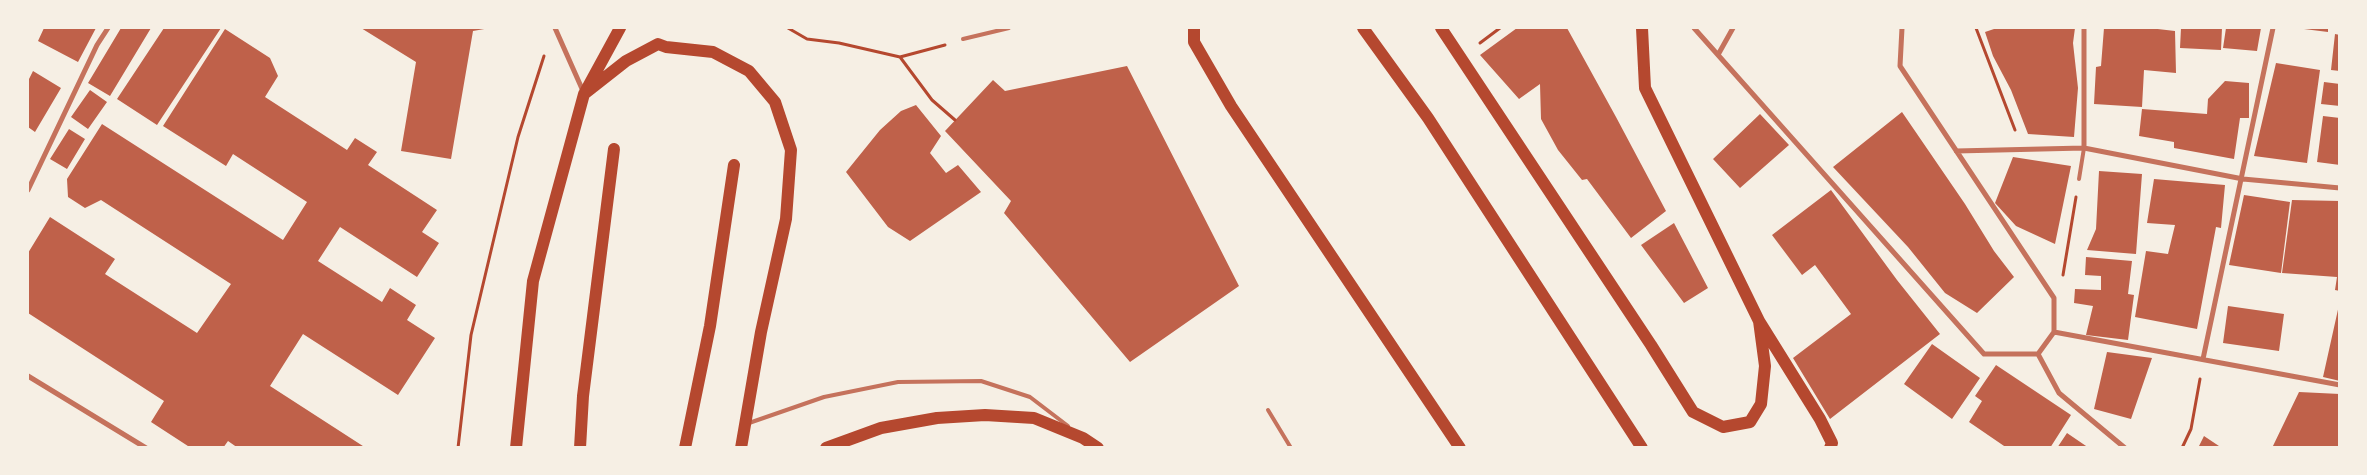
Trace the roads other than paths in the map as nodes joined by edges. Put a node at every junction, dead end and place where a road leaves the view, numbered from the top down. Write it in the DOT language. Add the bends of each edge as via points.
graph roads {
  1 [pos="108,28"];
  2 [pos="555,28"];
  3 [pos="620,28"];
  4 [pos="1009,28"];
  5 [pos="1194,28"];
  6 [pos="1363,28"];
  7 [pos="1441,28"];
  8 [pos="1642,28"];
  9 [pos="1694,28"];
  10 [pos="1733,28"];
  11 [pos="1902,28"];
  12 [pos="2084,28"];
  13 [pos="2274,28"];
  14 [pos="963,39"];
  15 [pos="1719,53"];
  16 [pos="584,94"];
  17 [pos="614,148"];
  18 [pos="2084,148"];
  19 [pos="1956,151"];
  20 [pos="734,165"];
  21 [pos="2079,179"];
  22 [pos="2243,179"];
  23 [pos="2340,188"];
  24 [pos="28,190"];
  25 [pos="1759,321"];
  26 [pos="2054,332"];
  27 [pos="2038,354"];
  28 [pos="2203,359"];
  29 [pos="28,376"];
  30 [pos="2340,385"];
  31 [pos="1268,410"];
  32 [pos="747,424"];
  33 [pos="1083,438"];
  34 [pos="146,448"];
  35 [pos="516,448"];
  36 [pos="580,448"];
  37 [pos="685,448"];
  38 [pos="741,448"];
  39 [pos="826,448"];
  40 [pos="1098,448"];
  41 [pos="1291,448"];
  42 [pos="1460,448"];
  43 [pos="1642,448"];
  44 [pos="1830,448"];
  45 [pos="2125,448"];
  1 -- 24 [label="street"];
  2 -- 16 [label="street"];
  3 -- 16 [label="main road"];
  4 -- 14 [label="lane"];
  5 -- 42 [label="main road" via="1194,42 1231,106"];
  6 -- 43 [label="main road" via="1428,118"];
  7 -- 25 [label="main road" via="1693,412 1723,427 1750,422 1761,404 1765,366"];
  8 -- 25 [label="main road" via="1645,88"];
  9 -- 15 [label="street"];
  10 -- 15 [label="street"];
  11 -- 19 [label="street" via="1900,66"];
  12 -- 18 [label="street"];
  13 -- 22 [label="street"];
  15 -- 27 [label="street" via="1984,354"];
  16 -- 32 [label="main road" via="626,61 658,44 713,52 749,71 775,102 791,150 786,219 761,332"];
  16 -- 35 [label="main road" via="533,281"];
  17 -- 36 [label="main road" via="583,396"];
  18 -- 19 [label="street"];
  18 -- 21 [label="lane"];
  18 -- 22 [label="street"];
  19 -- 26 [label="street" via="2054,298"];
  20 -- 37 [label="main road" via="710,326"];
  22 -- 23 [label="street"];
  22 -- 28 [label="street"];
  25 -- 44 [label="main road" via="1820,419 1832,443"];
  26 -- 27 [label="street"];
  26 -- 28 [label="street"];
  27 -- 45 [label="street" via="2059,393"];
  28 -- 30 [label="street"];
  29 -- 34 [label="street"];
  31 -- 41 [label="lane"];
  32 -- 33 [label="lane" via="824,397 898,382 981,381 1030,397"];
  32 -- 38 [label="main road"];
  33 -- 39 [label="main road" via="1034,418 985,415 937,418 880,428"];
  33 -- 40 [label="main road"];
}
